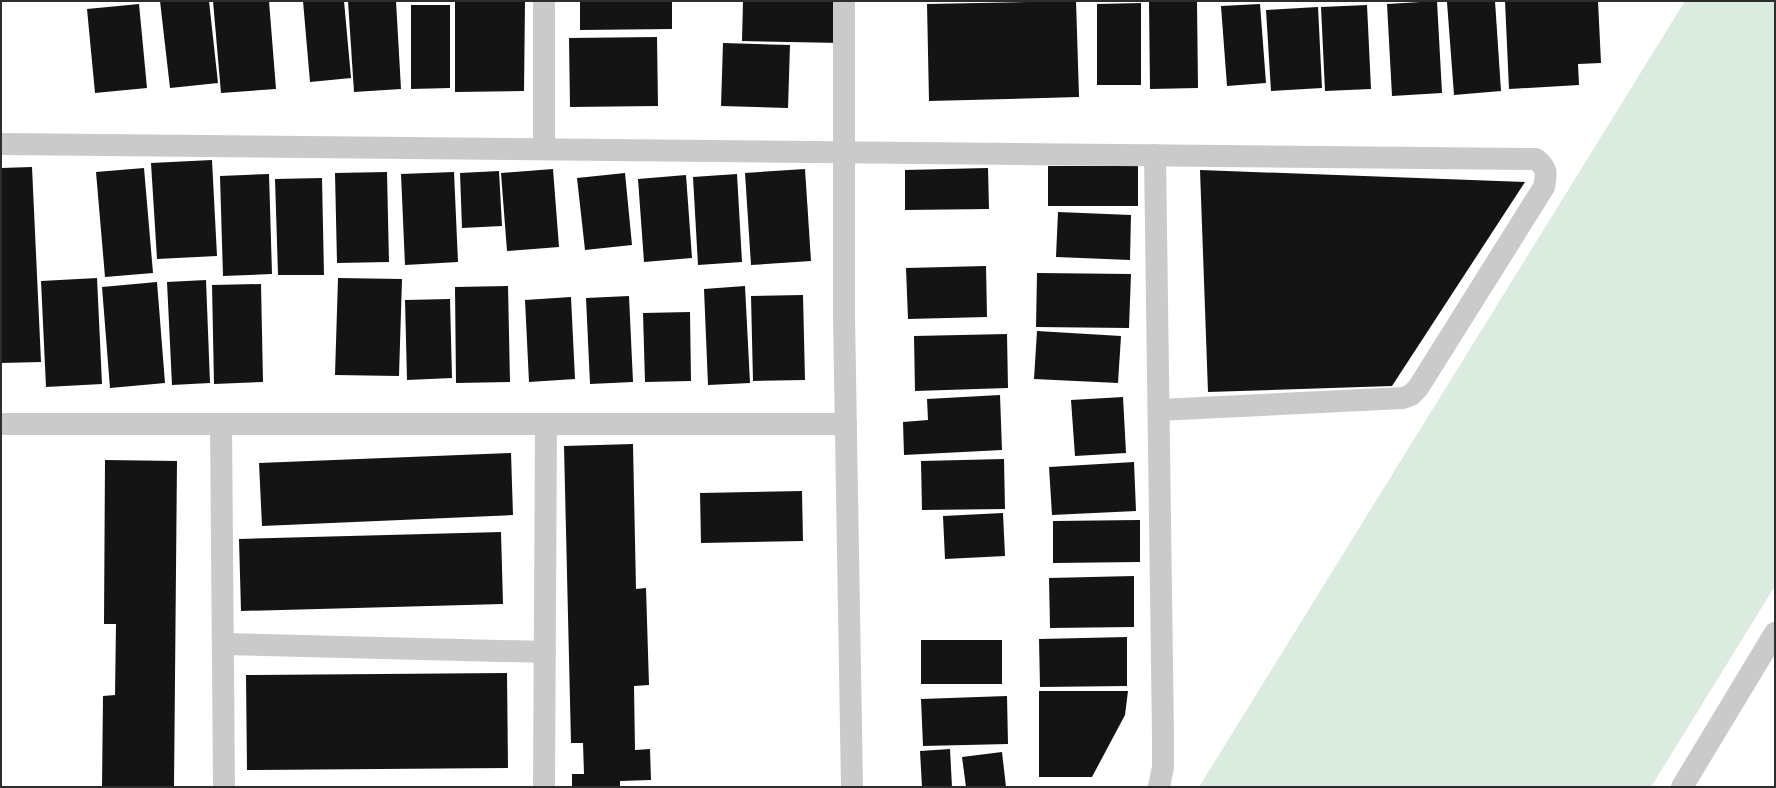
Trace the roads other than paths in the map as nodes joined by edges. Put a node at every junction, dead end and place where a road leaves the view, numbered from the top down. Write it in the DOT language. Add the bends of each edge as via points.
graph roads {
  1 [pos="544,1"];
  2 [pos="844,1"];
  3 [pos="1,144"];
  4 [pos="544,149"];
  5 [pos="844,152"];
  6 [pos="1155,155"];
  7 [pos="1159,410"];
  8 [pos="1,424"];
  9 [pos="221,424"];
  10 [pos="546,424"];
  11 [pos="846,424"];
  12 [pos="1775,633"];
  13 [pos="223,644"];
  14 [pos="545,652"];
  15 [pos="224,787"];
  16 [pos="544,787"];
  17 [pos="852,787"];
  18 [pos="1159,787"];
  19 [pos="1682,787"];
  1 -- 4 [label="street"];
  2 -- 5 [label="street"];
  3 -- 4 [label="street"];
  4 -- 5 [label="street"];
  5 -- 6 [label="street"];
  5 -- 11 [label="street"];
  6 -- 7 [label="street"];
  6 -- 7 [label="street" via="1536,159 1544,166 1546,176 1544,187 1412,395 1403,398"];
  7 -- 18 [label="street" via="1163,767"];
  8 -- 9 [label="street"];
  9 -- 10 [label="street"];
  9 -- 13 [label="street"];
  10 -- 11 [label="street"];
  10 -- 14 [label="street"];
  11 -- 17 [label="street"];
  12 -- 19 [label="street"];
  13 -- 14 [label="street"];
  13 -- 15 [label="street"];
  14 -- 16 [label="street"];
}
